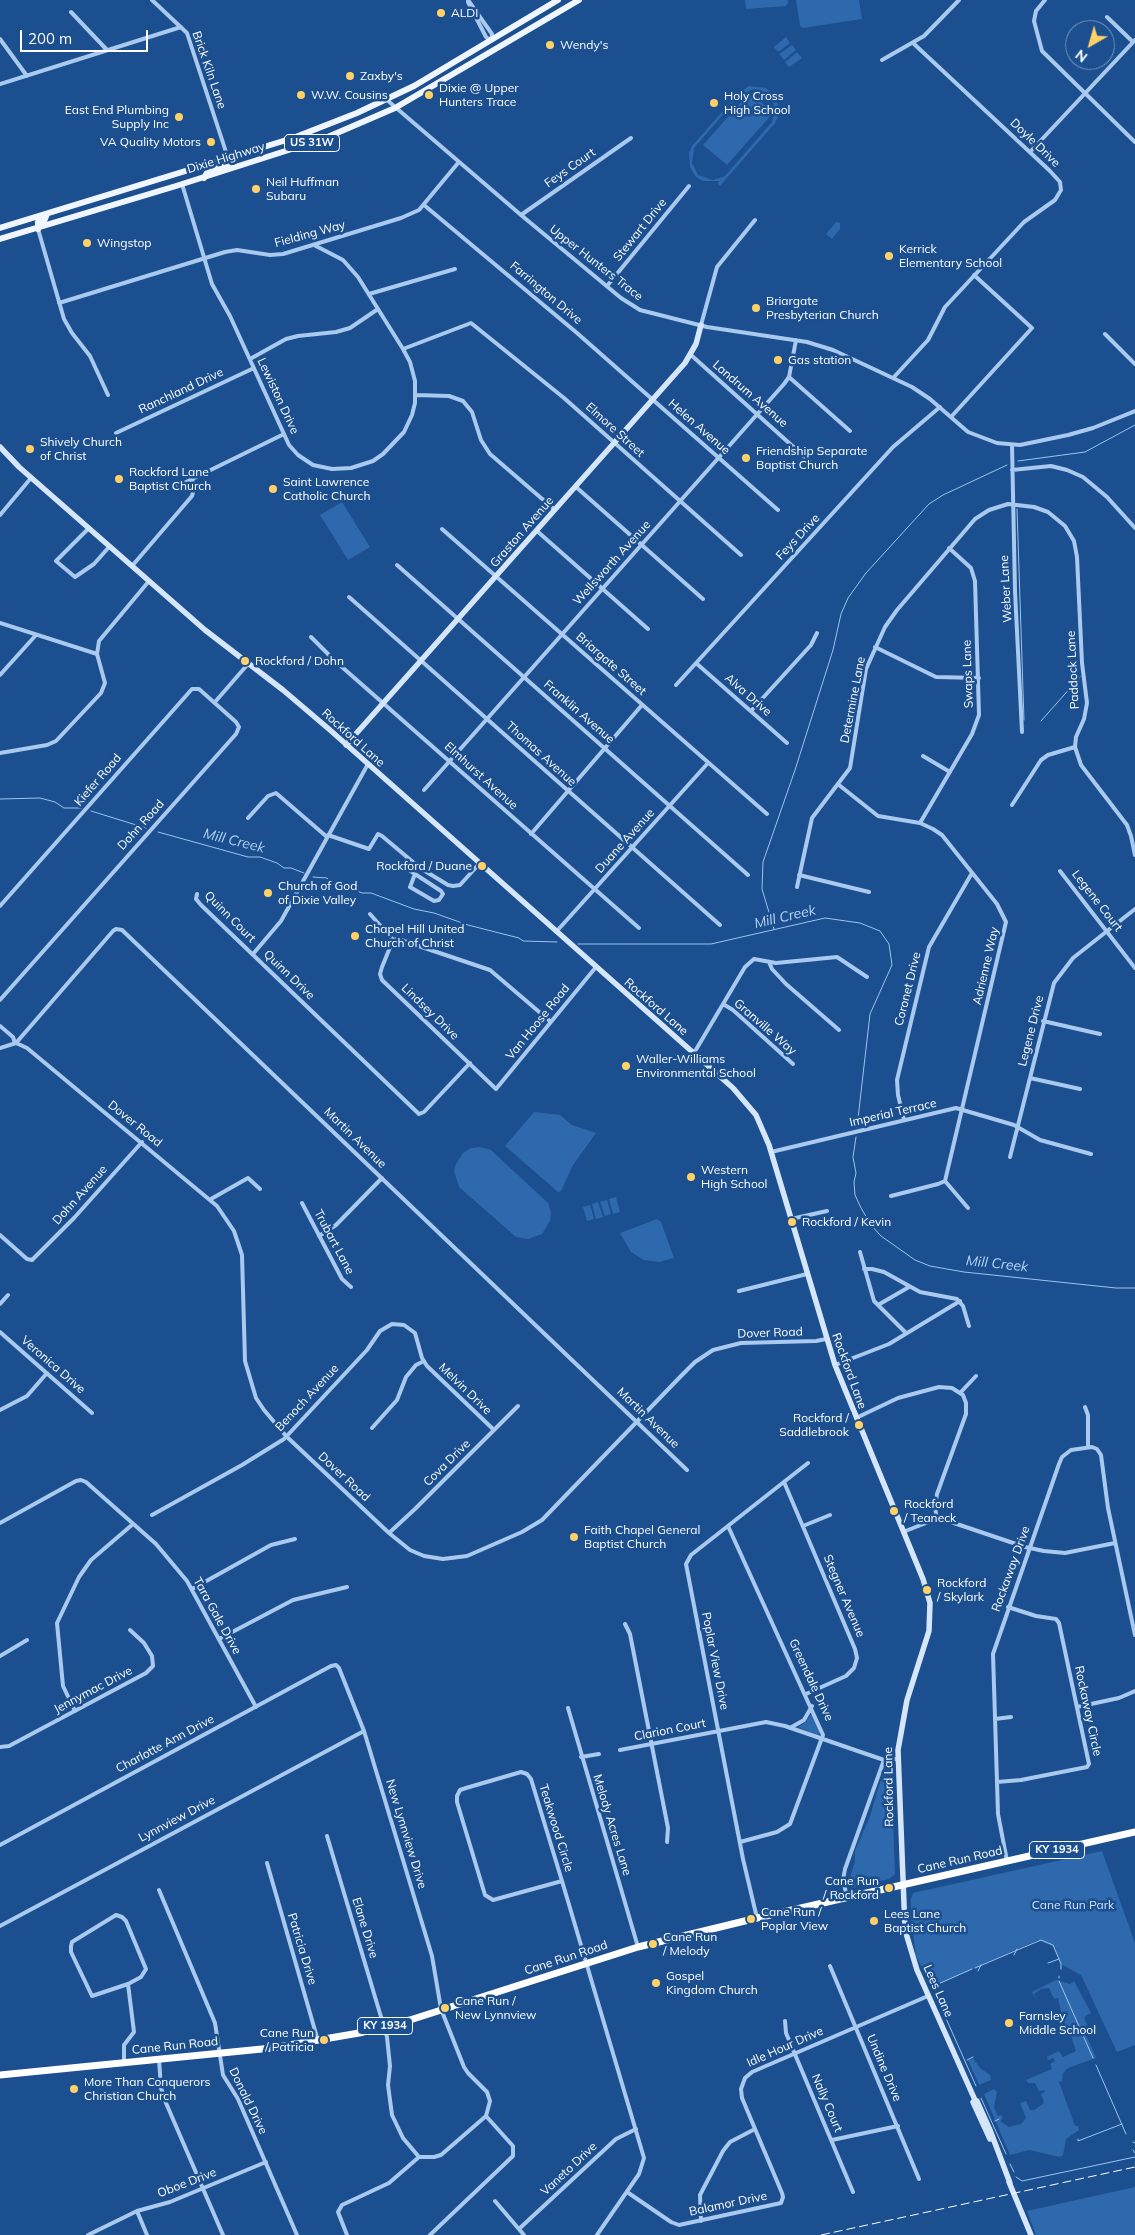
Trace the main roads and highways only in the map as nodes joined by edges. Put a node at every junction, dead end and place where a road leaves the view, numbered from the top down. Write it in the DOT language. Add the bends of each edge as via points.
graph roads {
  1 [pos="558,0"];
  2 [pos="580,0"];
  3 [pos="491,41"];
  4 [pos="478,61"];
  5 [pos="228,158"];
  6 [pos="188,171"];
  7 [pos="204,178"];
  8 [pos="182,184"];
  9 [pos="47,214"];
  10 [pos="0,228"];
  11 [pos="38,229"];
  12 [pos="0,239"];
  13 [pos="701,325"];
  14 [pos="0,447"];
  15 [pos="346,745"];
  16 [pos="1135,1832"];
  17 [pos="902,1885"];
  18 [pos="0,2075"];
  19 [pos="1031,2235"];
  1 -- 3 [label="main road, Dixie Highway / US 31W"];
  2 -- 4 [label="main road, Dixie Highway / US 31W"];
  3 -- 4 [label="main road" via="490,50"];
  3 -- 5 [label="main road, Dixie Highway / US 31W" via="387,100 311,132"];
  4 -- 7 [label="main road, Dixie Highway / US 31W" via="395,108 323,139"];
  5 -- 6 [label="main road, Dixie Highway / US 31W"];
  5 -- 7 [label="main road" via="228,165 208,171"];
  6 -- 8 [label="main road"];
  6 -- 9 [label="main road, Dixie Highway / US 31W"];
  7 -- 8 [label="main road, Dixie Highway / US 31W"];
  8 -- 11 [label="main road, Dixie Highway / US 31W"];
  9 -- 10 [label="main road, Dixie Highway / US 31W"];
  9 -- 11 [label="main road" via="44,221 38,222"];
  11 -- 12 [label="main road, Dixie Highway / US 31W"];
  13 -- 15 [label="main road, Graston Avenue" via="691,355 653,400"];
  14 -- 15 [label="main road, Rockford Lane" via="205,630 295,700"];
  15 -- 17 [label="main road, Rockford Lane" via="694,1053 750,1106 764,1129 834,1365 927,1590 931,1617 929,1631 905,1707 897,1759"];
  16 -- 17 [label="highway, Cane Run Road / KY 1934"];
  17 -- 18 [label="highway, Cane Run Road / KY 1934" via="638,1947 384,2027 318,2041"];
  17 -- 19 [label="main road, Lees Lane" via="905,1930 914,1962 978,2101"];
}
